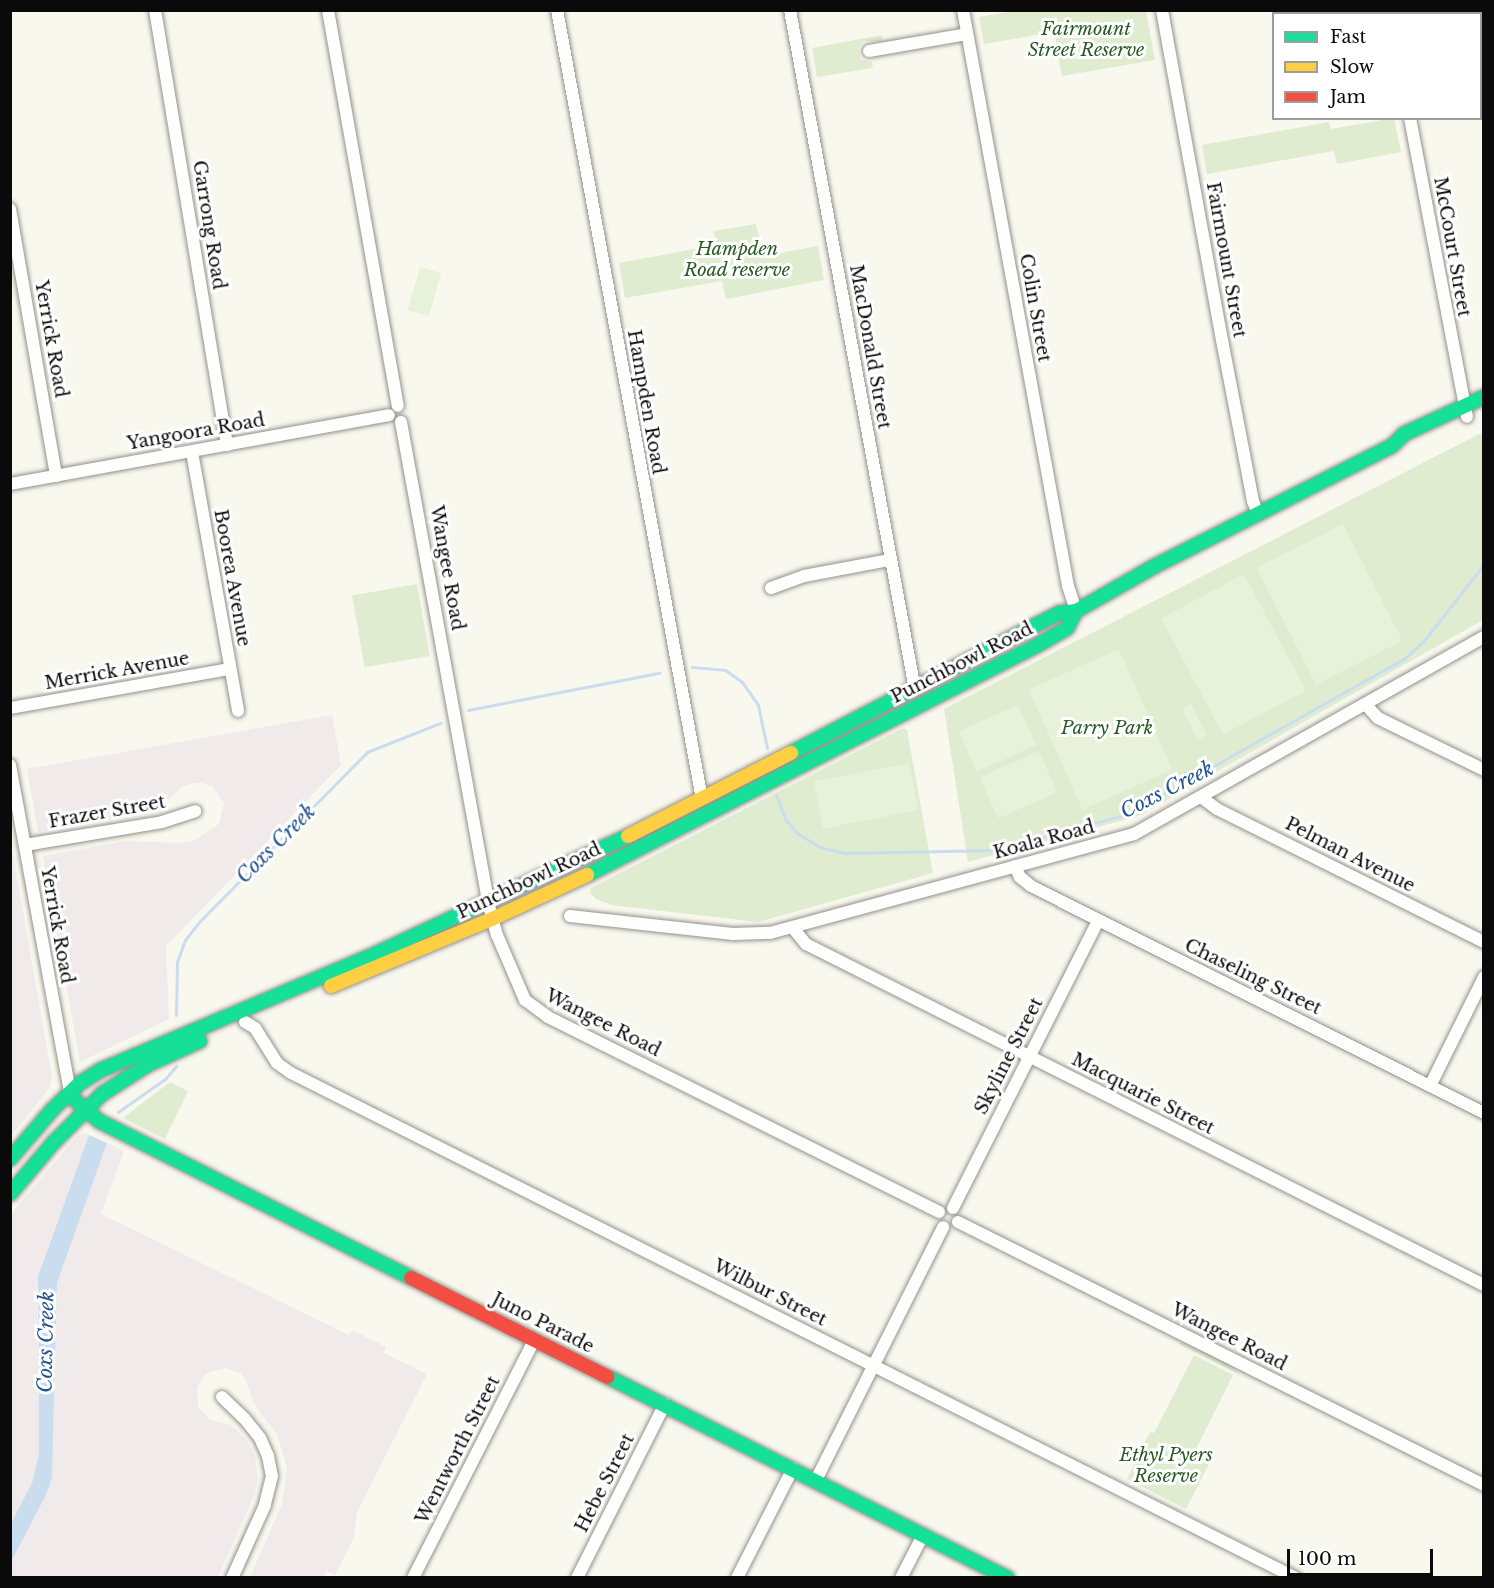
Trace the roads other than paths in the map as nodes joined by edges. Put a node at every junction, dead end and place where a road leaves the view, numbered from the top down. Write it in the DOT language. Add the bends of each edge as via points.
graph roads {
  1 [pos="155,10"];
  2 [pos="328,10"];
  3 [pos="557,10"];
  4 [pos="790,10"];
  5 [pos="963,10"];
  6 [pos="1162,10"];
  7 [pos="967,34"];
  8 [pos="869,51"];
  9 [pos="1410,120"];
  10 [pos="10,209"];
  11 [pos="1484,397"];
  12 [pos="398,406"];
  13 [pos="1484,409"];
  14 [pos="1465,412"];
  15 [pos="388,416"];
  16 [pos="401,422"];
  17 [pos="228,445"];
  18 [pos="192,452"];
  19 [pos="56,476"];
  20 [pos="10,484"];
  21 [pos="1258,514"];
  22 [pos="889,560"];
  23 [pos="771,588"];
  24 [pos="1076,611"];
  25 [pos="1484,637"];
  26 [pos="230,669"];
  27 [pos="915,690"];
  28 [pos="1365,704"];
  29 [pos="10,708"];
  30 [pos="238,711"];
  31 [pos="10,765"];
  32 [pos="1484,770"];
  33 [pos="12,783"];
  34 [pos="1201,797"];
  35 [pos="702,799"];
  36 [pos="195,811"];
  37 [pos="25,844"];
  38 [pos="1015,866"];
  39 [pos="488,902"];
  40 [pos="570,916"];
  41 [pos="492,919"];
  42 [pos="1098,921"];
  43 [pos="793,928"];
  44 [pos="1484,942"];
  45 [pos="1484,977"];
  46 [pos="245,1022"];
  47 [pos="1029,1056"];
  48 [pos="1430,1086"];
  49 [pos="70,1092"];
  50 [pos="84,1111"];
  51 [pos="1484,1113"];
  52 [pos="10,1159"];
  53 [pos="10,1194"];
  54 [pos="953,1208"];
  55 [pos="939,1212"];
  56 [pos="958,1222"];
  57 [pos="943,1227"];
  58 [pos="1484,1285"];
  59 [pos="536,1339"];
  60 [pos="874,1366"];
  61 [pos="222,1397"];
  62 [pos="665,1404"];
  63 [pos="793,1468"];
  64 [pos="816,1480"];
  65 [pos="1484,1485"];
  66 [pos="923,1535"];
  67 [pos="232,1578"];
  68 [pos="413,1578"];
  69 [pos="577,1578"];
  70 [pos="737,1578"];
  71 [pos="901,1578"];
  72 [pos="1007,1578"];
  73 [pos="1296,1578"];
  1 -- 17 [label="street, Garrong Road"];
  2 -- 12 [label="street"];
  3 -- 35 [label="street, Hampden Road"];
  4 -- 22 [label="street, MacDonald Street"];
  5 -- 7 [label="street, Colin Street"];
  6 -- 21 [label="street, Fairmount Street"];
  7 -- 8 [label="street"];
  7 -- 24 [label="street, Colin Street"];
  9 -- 14 [label="street, McCourt Street"];
  10 -- 19 [label="street, Yerrick Road"];
  11 -- 14 [label="main road, Punchbowl Road"];
  12 -- 15 [label="street"];
  12 -- 16 [label="street" via="406,413"];
  13 -- 14 [label="main road, Punchbowl Road"];
  14 -- 21 [label="main road, Punchbowl Road"];
  15 -- 16 [label="street" via="393,422"];
  15 -- 17 [label="street, Yangoora Road"];
  16 -- 39 [label="street, Wangee Road"];
  17 -- 18 [label="street, Yangoora Road"];
  18 -- 19 [label="street, Yangoora Road"];
  18 -- 26 [label="street, Boorea Avenue"];
  19 -- 20 [label="street, Yangoora Road"];
  21 -- 24 [label="main road, Punchbowl Road"];
  22 -- 23 [label="street" via="804,576"];
  22 -- 27 [label="street, MacDonald Street"];
  24 -- 27 [label="main road, Punchbowl Road" via="1059,613"];
  24 -- 41 [label="main road, Punchbowl Road" via="1067,628 1028,650 598,870"];
  25 -- 28 [label="street, Koala Road"];
  26 -- 29 [label="street, Merrick Avenue"];
  26 -- 30 [label="street, Boorea Avenue"];
  27 -- 35 [label="main road, Punchbowl Road"];
  28 -- 32 [label="street" via="1378,718"];
  28 -- 34 [label="street, Koala Road"];
  31 -- 33 [label="street, Yerrick Road"];
  33 -- 37 [label="street, Yerrick Road"];
  34 -- 38 [label="street, Koala Road" via="1134,834"];
  34 -- 44 [label="street, Pelman Avenue"];
  35 -- 39 [label="main road, Punchbowl Road"];
  36 -- 37 [label="street, Frazer Street" via="162,822"];
  37 -- 49 [label="street, Yerrick Road"];
  38 -- 42 [label="street, Chaseling Street" via="1031,886"];
  38 -- 43 [label="street, Koala Road"];
  39 -- 41 [label="street, Wangee Road"];
  39 -- 49 [label="main road, Punchbowl Road" via="329,974 112,1064"];
  40 -- 43 [label="street, Koala Road" via="734,934"];
  41 -- 46 [label="main road, Punchbowl Road"];
  41 -- 55 [label="street, Wangee Road" via="520,991 537,1010"];
  42 -- 47 [label="street, Skyline Street"];
  42 -- 48 [label="street, Chaseling Street"];
  43 -- 47 [label="street, Macquarie Street" via="806,944"];
  45 -- 48 [label="street"];
  46 -- 50 [label="main road, Punchbowl Road" via="149,1064 117,1083"];
  46 -- 60 [label="street, Wilbur Street" via="255,1028 277,1063 291,1073"];
  47 -- 54 [label="street, Skyline Street"];
  47 -- 58 [label="street, Macquarie Street"];
  48 -- 51 [label="street, Chaseling Street"];
  49 -- 50 [label="main road, Juno Parade"];
  49 -- 52 [label="main road, Punchbowl Road"];
  50 -- 53 [label="main road, Punchbowl Road"];
  50 -- 59 [label="main road, Juno Parade"];
  54 -- 55 [label="street"];
  54 -- 56 [label="street" via="958,1212"];
  55 -- 57 [label="street" via="938,1222"];
  56 -- 57 [label="street" via="950,1228"];
  56 -- 65 [label="street, Wangee Road"];
  57 -- 60 [label="street"];
  59 -- 62 [label="main road, Juno Parade"];
  59 -- 68 [label="street, Wentworth Street"];
  60 -- 64 [label="street"];
  60 -- 73 [label="street, Wilbur Street"];
  61 -- 67 [label="street" via="260,1438 272,1476 265,1505"];
  62 -- 63 [label="main road, Juno Parade"];
  62 -- 69 [label="street, Hebe Street"];
  63 -- 64 [label="main road, Juno Parade"];
  63 -- 70 [label="street"];
  64 -- 66 [label="main road, Juno Parade"];
  66 -- 71 [label="street"];
  66 -- 72 [label="main road, Juno Parade"];
}
